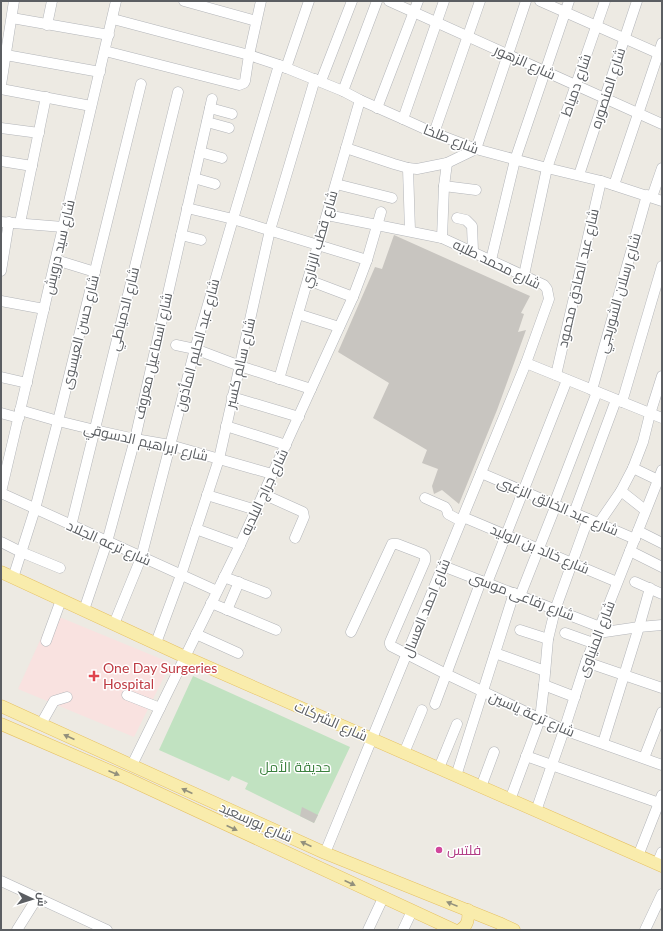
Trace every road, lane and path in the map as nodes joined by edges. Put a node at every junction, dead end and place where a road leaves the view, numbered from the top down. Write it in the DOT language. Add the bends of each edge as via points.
graph roads {
  1 [pos="14,1"];
  2 [pos="52,1"];
  3 [pos="116,1"];
  4 [pos="184,1"];
  5 [pos="261,1"];
  6 [pos="309,1"];
  7 [pos="352,1"];
  8 [pos="377,1"];
  9 [pos="389,1"];
  10 [pos="418,1"];
  11 [pos="444,1"];
  12 [pos="480,1"];
  13 [pos="526,1"];
  14 [pos="540,1"];
  15 [pos="569,1"];
  16 [pos="605,1"];
  17 [pos="637,1"];
  18 [pos="414,12"];
  19 [pos="565,12"];
  20 [pos="12,18"];
  21 [pos="113,19"];
  22 [pos="256,21"];
  23 [pos="436,22"];
  24 [pos="47,25"];
  25 [pos="597,26"];
  26 [pos="109,36"];
  27 [pos="468,36"];
  28 [pos="625,38"];
  29 [pos="662,43"];
  30 [pos="105,51"];
  31 [pos="248,54"];
  32 [pos="508,54"];
  33 [pos="660,54"];
  34 [pos="6,55"];
  35 [pos="283,66"];
  36 [pos="545,71"];
  37 [pos="100,72"];
  38 [pos="318,80"];
  39 [pos="141,84"];
  40 [pos="576,84"];
  41 [pos="1,85"];
  42 [pos="1,89"];
  43 [pos="343,90"];
  44 [pos="178,92"];
  45 [pos="46,97"];
  46 [pos="605,98"];
  47 [pos="360,100"];
  48 [pos="92,106"];
  49 [pos="376,108"];
  50 [pos="638,113"];
  51 [pos="232,114"];
  52 [pos="403,120"];
  53 [pos="207,122"];
  54 [pos="662,124"];
  55 [pos="1,128"];
  56 [pos="229,128"];
  57 [pos="39,133"];
  58 [pos="434,133"];
  59 [pos="346,148"];
  60 [pos="476,149"];
  61 [pos="200,152"];
  62 [pos="222,158"];
  63 [pos="515,160"];
  64 [pos="1,161"];
  65 [pos="447,163"];
  66 [pos="32,166"];
  67 [pos="408,168"];
  68 [pos="547,168"];
  69 [pos="662,168"];
  70 [pos="580,175"];
  71 [pos="194,178"];
  72 [pos="601,180"];
  73 [pos="215,184"];
  74 [pos="336,184"];
  75 [pos="614,185"];
  76 [pos="444,186"];
  77 [pos="476,190"];
  78 [pos="392,198"];
  79 [pos="654,198"];
  80 [pos="187,208"];
  81 [pos="382,212"];
  82 [pos="327,215"];
  83 [pos="457,218"];
  84 [pos="232,219"];
  85 [pos="5,222"];
  86 [pos="20,224"];
  87 [pos="378,225"];
  88 [pos="63,227"];
  89 [pos="270,230"];
  90 [pos="410,231"];
  91 [pos="180,236"];
  92 [pos="442,238"];
  93 [pos="201,240"];
  94 [pos="318,245"];
  95 [pos="473,251"];
  96 [pos="56,260"];
  97 [pos="368,260"];
  98 [pos="491,260"];
  99 [pos="662,266"];
  100 [pos="1,271"];
  101 [pos="95,272"];
  102 [pos="524,275"];
  103 [pos="308,280"];
  104 [pos="353,297"];
  105 [pos="1,301"];
  106 [pos="44,309"];
  107 [pos="298,314"];
  108 [pos="339,327"];
  109 [pos="176,345"];
  110 [pos="195,349"];
  111 [pos="526,363"];
  112 [pos="240,366"];
  113 [pos="556,375"];
  114 [pos="662,376"];
  115 [pos="1,377"];
  116 [pos="279,379"];
  117 [pos="567,380"];
  118 [pos="27,383"];
  119 [pos="311,389"];
  120 [pos="595,391"];
  121 [pos="232,396"];
  122 [pos="619,401"];
  123 [pos="1,414"];
  124 [pos="19,414"];
  125 [pos="650,414"];
  126 [pos="299,417"];
  127 [pos="662,418"];
  128 [pos="58,421"];
  129 [pos="226,426"];
  130 [pos="95,430"];
  131 [pos="134,439"];
  132 [pos="170,445"];
  133 [pos="286,445"];
  134 [pos="6,451"];
  135 [pos="219,459"];
  136 [pos="633,468"];
  137 [pos="662,470"];
  138 [pos="481,473"];
  139 [pos="272,474"];
  140 [pos="658,480"];
  141 [pos="523,491"];
  142 [pos="621,491"];
  143 [pos="1,493"];
  144 [pos="658,493"];
  145 [pos="263,494"];
  146 [pos="207,495"];
  147 [pos="425,498"];
  148 [pos="555,505"];
  149 [pos="35,509"];
  150 [pos="256,510"];
  151 [pos="645,510"];
  152 [pos="574,513"];
  153 [pos="462,519"];
  154 [pos="588,519"];
  155 [pos="598,523"];
  156 [pos="71,526"];
  157 [pos="196,529"];
  158 [pos="506,535"];
  159 [pos="636,535"];
  160 [pos="295,538"];
  161 [pos="1,542"];
  162 [pos="107,542"];
  163 [pos="662,543"];
  164 [pos="240,545"];
  165 [pos="539,549"];
  166 [pos="630,551"];
  167 [pos="21,552"];
  168 [pos="141,558"];
  169 [pos="571,562"];
  170 [pos="443,566"];
  171 [pos="60,568"];
  172 [pos="662,568"];
  173 [pos="1,572"];
  174 [pos="181,575"];
  175 [pos="224,577"];
  176 [pos="13,578"];
  177 [pos="239,582"];
  178 [pos="484,582"];
  179 [pos="617,582"];
  180 [pos="635,582"];
  181 [pos="650,588"];
  182 [pos="217,591"];
  183 [pos="266,593"];
  184 [pos="662,594"];
  185 [pos="517,595"];
  186 [pos="61,600"];
  187 [pos="211,603"];
  188 [pos="84,610"];
  189 [pos="227,610"];
  190 [pos="555,610"];
  191 [pos="114,624"];
  192 [pos="662,625"];
  193 [pos="640,627"];
  194 [pos="276,630"];
  195 [pos="520,630"];
  196 [pos="599,630"];
  197 [pos="351,632"];
  198 [pos="565,633"];
  199 [pos="196,634"];
  200 [pos="548,639"];
  201 [pos="46,641"];
  202 [pos="156,644"];
  203 [pos="593,644"];
  204 [pos="238,653"];
  205 [pos="495,653"];
  206 [pos="407,654"];
  207 [pos="185,657"];
  208 [pos="586,662"];
  209 [pos="545,671"];
  210 [pos="446,674"];
  211 [pos="624,675"];
  212 [pos="544,685"];
  213 [pos="662,688"];
  214 [pos="482,692"];
  215 [pos="127,695"];
  216 [pos="67,697"];
  217 [pos="575,697"];
  218 [pos="435,704"];
  219 [pos="1,706"];
  220 [pos="160,708"];
  221 [pos="422,710"];
  222 [pos="662,713"];
  223 [pos="540,719"];
  224 [pos="1,724"];
  225 [pos="40,724"];
  226 [pos="457,724"];
  227 [pos="564,730"];
  228 [pos="372,739"];
  229 [pos="602,743"];
  230 [pos="494,752"];
  231 [pos="404,753"];
  232 [pos="526,756"];
  233 [pos="644,758"];
  234 [pos="132,765"];
  235 [pos="552,765"];
  236 [pos="662,765"];
  237 [pos="439,768"];
  238 [pos="456,776"];
  239 [pos="481,787"];
  240 [pos="660,799"];
  241 [pos="510,800"];
  242 [pos="536,811"];
  243 [pos="662,852"];
  244 [pos="325,853"];
  245 [pos="638,856"];
  246 [pos="659,865"];
  247 [pos="1,881"];
  248 [pos="662,894"];
  249 [pos="37,898"];
  250 [pos="383,898"];
  251 [pos="468,910"];
  252 [pos="412,911"];
  253 [pos="499,923"];
  254 [pos="17,930"];
  255 [pos="107,930"];
  256 [pos="368,930"];
  257 [pos="404,930"];
  258 [pos="454,930"];
  259 [pos="460,930"];
  260 [pos="488,930"];
  261 [pos="514,930"];
  262 [pos="645,930"];
  1 -- 20 [label="street"];
  2 -- 24 [label="street"];
  3 -- 21 [label="street, شارع سيد درويش"];
  4 -- 22 [label="street"];
  5 -- 22 [label="street"];
  6 -- 35 [label="street, شارع عبد الحليم المأذون"];
  7 -- 38 [label="street, شارع سالم كسبر"];
  8 -- 43 [label="street"];
  9 -- 18 [label="street, شارع الزهور"];
  10 -- 18 [label="street"];
  11 -- 23 [label="street"];
  12 -- 27 [label="street"];
  13 -- 32 [label="street"];
  14 -- 19 [label="street"];
  15 -- 19 [label="street"];
  16 -- 25 [label="street, شارع دمياط"];
  17 -- 28 [label="street, شارع المنصوره"];
  18 -- 23 [label="street, شارع الزهور"];
  18 -- 49 [label="street"];
  19 -- 25 [label="street"];
  19 -- 36 [label="street"];
  20 -- 24 [label="street"];
  20 -- 34 [label="street"];
  21 -- 26 [label="street, شارع سيد درويش"];
  21 -- 31 [label="street, شارع طلخا"];
  22 -- 31 [label="street"];
  23 -- 27 [label="street, شارع الزهور"];
  23 -- 52 [label="street"];
  24 -- 26 [label="street"];
  25 -- 28 [label="street"];
  25 -- 40 [label="street, شارع دمياط"];
  26 -- 30 [label="street, شارع سيد درويش"];
  27 -- 32 [label="street, شارع الزهور"];
  27 -- 58 [label="street"];
  28 -- 33 [label="street"];
  28 -- 46 [label="street, شارع المنصوره"];
  29 -- 33 [label="street"];
  30 -- 31 [label="street" via="239,85 244,83 246,78"];
  30 -- 37 [label="street, شارع سيد درويش"];
  31 -- 35 [label="street, شارع طلخا"];
  32 -- 36 [label="street, شارع الزهور"];
  32 -- 60 [label="street"];
  33 -- 50 [label="street"];
  34 -- 37 [label="street"];
  34 -- 41 [label="street"];
  35 -- 38 [label="street, شارع طلخا"];
  35 -- 84 [label="street, شارع عبد الحليم المأذون"];
  36 -- 40 [label="street, شارع الزهور"];
  36 -- 63 [label="street"];
  37 -- 48 [label="street, شارع سيد درويش"];
  38 -- 43 [label="street, شارع طلخا"];
  38 -- 89 [label="street, شارع سالم كسبر"];
  39 -- 101 [label="street, شارع حسن العيسوى"];
  40 -- 46 [label="street, شارع الزهور"];
  40 -- 68 [label="street, شارع دمياط"];
  42 -- 45 [label="street"];
  43 -- 47 [label="street, شارع طلخا"];
  44 -- 130 [label="street, شارع الدمياطي"];
  45 -- 48 [label="street"];
  45 -- 57 [label="street"];
  46 -- 50 [label="street, شارع الزهور"];
  46 -- 70 [label="street, شارع المنصوره"];
  47 -- 49 [label="street, شارع طلخا"];
  47 -- 59 [label="street, شارع قطب الزناري"];
  48 -- 88 [label="street, شارع سيد درويش"];
  49 -- 52 [label="street, شارع طلخا"];
  50 -- 54 [label="street, شارع الزهور"];
  50 -- 75 [label="street"];
  51 -- 53 [label="street, شارع اسماعيل معروف" via="211,104"];
  52 -- 58 [label="street, شارع طلخا"];
  53 -- 56 [label="street"];
  53 -- 61 [label="street, شارع اسماعيل معروف"];
  55 -- 57 [label="street"];
  57 -- 66 [label="street"];
  58 -- 60 [label="street, شارع طلخا"];
  59 -- 67 [label="street"];
  59 -- 74 [label="street, شارع قطب الزناري"];
  60 -- 63 [label="street, شارع طلخا"];
  60 -- 65 [label="street"];
  61 -- 62 [label="street"];
  61 -- 71 [label="street, شارع اسماعيل معروف"];
  63 -- 68 [label="street, شارع طلخا"];
  63 -- 98 [label="street"];
  64 -- 66 [label="street"];
  65 -- 67 [label="street" via="417,169"];
  65 -- 76 [label="street"];
  66 -- 86 [label="street"];
  67 -- 90 [label="street"];
  68 -- 70 [label="street, شارع طلخا"];
  68 -- 102 [label="street, شارع دمياط"];
  69 -- 79 [label="street, شارع رسلان الشوربجي"];
  70 -- 72 [label="street, شارع طلخا"];
  71 -- 73 [label="street"];
  71 -- 80 [label="street, شارع اسماعيل معروف"];
  72 -- 75 [label="street, شارع طلخا"];
  72 -- 113 [label="street, شارع عبد الصادق محمود"];
  74 -- 78 [label="street"];
  74 -- 82 [label="street, شارع قطب الزناري"];
  75 -- 79 [label="street, شارع طلخا"];
  76 -- 77 [label="street"];
  76 -- 92 [label="street"];
  79 -- 120 [label="street, شارع رسلان الشوربجي"];
  80 -- 84 [label="street"];
  80 -- 91 [label="street, شارع اسماعيل معروف"];
  81 -- 87 [label="street, شارع جراج البلديه"];
  82 -- 87 [label="street, شارع محمد طلبه"];
  82 -- 94 [label="street, شارع قطب الزناري"];
  83 -- 95 [label="street" via="466,220 472,226"];
  84 -- 89 [label="street"];
  84 -- 110 [label="street, شارع عبد الحليم المأذون"];
  85 -- 86 [label="street"];
  85 -- 100 [label="street"];
  86 -- 88 [label="street"];
  87 -- 90 [label="street, شارع محمد طلبه"];
  87 -- 97 [label="street, شارع جراج البلديه"];
  88 -- 96 [label="street, شارع سيد درويش"];
  89 -- 94 [label="street"];
  89 -- 112 [label="street, شارع سالم كسبر"];
  90 -- 92 [label="street, شارع محمد طلبه"];
  91 -- 93 [label="street"];
  91 -- 131 [label="street, شارع اسماعيل معروف"];
  92 -- 95 [label="street, شارع محمد طلبه"];
  94 -- 97 [label="street"];
  94 -- 103 [label="street, شارع قطب الزناري"];
  95 -- 98 [label="street, شارع محمد طلبه"];
  96 -- 101 [label="street"];
  96 -- 106 [label="street, شارع سيد درويش"];
  97 -- 104 [label="street, شارع جراج البلديه"];
  98 -- 102 [label="street, شارع محمد طلبه"];
  99 -- 122 [label="street"];
  101 -- 128 [label="street, شارع حسن العيسوى"];
  102 -- 111 [label="street, شارع محمد طلبه" via="544,285 549,299"];
  103 -- 104 [label="street"];
  103 -- 107 [label="street, شارع قطب الزناري"];
  104 -- 108 [label="street, شارع جراج البلديه"];
  105 -- 106 [label="street"];
  106 -- 118 [label="street, شارع سيد درويش"];
  107 -- 108 [label="street"];
  107 -- 116 [label="street, شارع قطب الزناري"];
  108 -- 119 [label="street, شارع جراج البلديه"];
  109 -- 110 [label="street"];
  110 -- 112 [label="street"];
  110 -- 132 [label="street, شارع عبد الحليم المأذون"];
  111 -- 113 [label="street"];
  111 -- 138 [label="street, شارع احمد العسال"];
  112 -- 116 [label="street"];
  112 -- 121 [label="street, شارع سالم كسبر"];
  113 -- 117 [label="street"];
  114 -- 125 [label="street"];
  115 -- 118 [label="street"];
  116 -- 119 [label="street"];
  117 -- 120 [label="street"];
  117 -- 141 [label="street"];
  118 -- 124 [label="street, شارع سيد درويش"];
  119 -- 126 [label="street, شارع جراج البلديه"];
  120 -- 122 [label="street"];
  120 -- 148 [label="street, شارع رسلان الشوربجي"];
  121 -- 126 [label="street"];
  121 -- 129 [label="street, شارع سالم كسبر"];
  122 -- 125 [label="street"];
  122 -- 152 [label="street"];
  123 -- 124 [label="street, شارع ابراهيم الدسوقي"];
  124 -- 128 [label="street, شارع ابراهيم الدسوقي"];
  124 -- 134 [label="street, شارع سيد درويش"];
  125 -- 127 [label="street"];
  125 -- 136 [label="street"];
  126 -- 133 [label="street, شارع جراج البلديه"];
  128 -- 130 [label="street, شارع ابراهيم الدسوقي"];
  128 -- 149 [label="street, شارع حسن العيسوى"];
  129 -- 133 [label="street"];
  129 -- 135 [label="street, شارع سالم كسبر"];
  130 -- 131 [label="street, شارع ابراهيم الدسوقي"];
  130 -- 156 [label="street, شارع الدمياطي"];
  131 -- 132 [label="street, شارع ابراهيم الدسوقي"];
  131 -- 162 [label="street, شارع اسماعيل معروف"];
  132 -- 135 [label="street, شارع ابراهيم الدسوقي"];
  132 -- 168 [label="street, شارع عبد الحليم المأذون"];
  133 -- 139 [label="street, شارع جراج البلديه"];
  134 -- 143 [label="street, شارع سيد درويش"];
  135 -- 139 [label="street, شارع ابراهيم الدسوقي"];
  135 -- 146 [label="street, شارع سالم كسبر"];
  136 -- 140 [label="street"];
  136 -- 142 [label="street"];
  137 -- 140 [label="street, شارع المنياوى"];
  138 -- 141 [label="street, شارع عبد الخالق الزغبى"];
  138 -- 153 [label="street, شارع احمد العسال"];
  139 -- 145 [label="street, شارع جراج البلديه"];
  140 -- 144 [label="street, شارع المنياوى"];
  141 -- 148 [label="street, شارع عبد الخالق الزغبى"];
  141 -- 158 [label="street"];
  142 -- 151 [label="street"];
  142 -- 155 [label="street"];
  143 -- 149 [label="street, شارع ترعه الجلاد"];
  144 -- 151 [label="street, شارع المنياوى"];
  145 -- 150 [label="street, شارع جراج البلديه"];
  145 -- 160 [label="street" via="303,512 304,517"];
  146 -- 150 [label="street"];
  146 -- 157 [label="street, شارع سالم كسبر"];
  147 -- 153 [label="street, شارع خالد بن الوليد" via="447,508 448,514"];
  148 -- 152 [label="street, شارع عبد الخالق الزغبى"];
  148 -- 165 [label="street, شارع رسلان الشوربجي"];
  149 -- 156 [label="street, شارع ترعه الجلاد"];
  149 -- 167 [label="street, شارع حسن العيسوى"];
  150 -- 164 [label="street, شارع جراج البلديه"];
  151 -- 159 [label="street, شارع المنياوى"];
  152 -- 154 [label="street, شارع عبد الخالق الزغبى"];
  153 -- 158 [label="street, شارع خالد بن الوليد"];
  153 -- 170 [label="street, شارع احمد العسال"];
  154 -- 155 [label="street, شارع عبد الخالق الزغبى"];
  154 -- 169 [label="street"];
  155 -- 159 [label="street, شارع عبد الخالق الزغبى"];
  156 -- 162 [label="street, شارع ترعه الجلاد"];
  157 -- 164 [label="street"];
  157 -- 174 [label="street, شارع سالم كسبر"];
  158 -- 165 [label="street, شارع خالد بن الوليد"];
  158 -- 178 [label="street"];
  159 -- 163 [label="street, شارع عبد الخالق الزغبى"];
  159 -- 166 [label="street, شارع المنياوى"];
  161 -- 167 [label="street"];
  162 -- 168 [label="street, شارع ترعه الجلاد"];
  162 -- 188 [label="street, شارع اسماعيل معروف"];
  164 -- 175 [label="street, شارع جراج البلديه"];
  165 -- 169 [label="street, شارع خالد بن الوليد"];
  165 -- 185 [label="street, شارع رسلان الشوربجي"];
  166 -- 172 [label="street"];
  166 -- 179 [label="street, شارع المنياوى"];
  167 -- 171 [label="street"];
  167 -- 176 [label="street, شارع حسن العيسوى"];
  168 -- 174 [label="street, شارع ترعه الجلاد"];
  168 -- 191 [label="street, شارع عبد الحليم المأذون"];
  169 -- 179 [label="street, شارع خالد بن الوليد"];
  169 -- 190 [label="street"];
  170 -- 178 [label="street, شارع رفاعى موسى"];
  170 -- 206 [label="street, شارع احمد العسال"];
  173 -- 176 [label="main road, شارع الشركات"];
  174 -- 182 [label="street, شارع ترعه الجلاد"];
  174 -- 202 [label="street, شارع سالم كسبر"];
  175 -- 177 [label="street"];
  175 -- 182 [label="street, شارع جراج البلديه"];
  176 -- 186 [label="main road, شارع الشركات"];
  177 -- 183 [label="street"];
  177 -- 189 [label="street"];
  178 -- 185 [label="street, شارع رفاعى موسى"];
  178 -- 210 [label="street"];
  179 -- 196 [label="street, شارع المنياوى"];
  180 -- 181 [label="street"];
  181 -- 184 [label="street"];
  181 -- 193 [label="street"];
  182 -- 187 [label="street, شارع جراج البلديه"];
  185 -- 190 [label="street, شارع رفاعى موسى"];
  185 -- 205 [label="street, شارع رسلان الشوربجي"];
  186 -- 188 [label="main road, شارع الشركات"];
  186 -- 201 [label="street"];
  187 -- 189 [label="street"];
  187 -- 199 [label="street, شارع جراج البلديه"];
  188 -- 191 [label="main road, شارع الشركات"];
  189 -- 194 [label="street"];
  190 -- 196 [label="street, شارع رفاعى موسى"];
  190 -- 200 [label="street"];
  191 -- 202 [label="main road, شارع الشركات"];
  192 -- 193 [label="street"];
  193 -- 196 [label="street"];
  193 -- 211 [label="street"];
  195 -- 200 [label="street"];
  196 -- 203 [label="street, شارع المنياوى"];
  197 -- 206 [label="street, شارع ترعة ياسين" via="392,544 423,554 425,558 390,644"];
  198 -- 203 [label="street"];
  199 -- 204 [label="street"];
  199 -- 207 [label="street, شارع جراج البلديه"];
  200 -- 209 [label="street"];
  202 -- 207 [label="main road, شارع الشركات"];
  203 -- 208 [label="street, شارع المنياوى"];
  205 -- 209 [label="street"];
  205 -- 214 [label="street, شارع رسلان الشوربجي"];
  206 -- 210 [label="street, شارع ترعة ياسين"];
  206 -- 228 [label="street, شارع احمد العسال"];
  207 -- 220 [label="street, شارع جراج البلديه"];
  207 -- 228 [label="main road, شارع الشركات"];
  208 -- 211 [label="street"];
  208 -- 217 [label="street, شارع المنياوى"];
  209 -- 212 [label="street"];
  210 -- 214 [label="street, شارع ترعة ياسين"];
  210 -- 218 [label="street"];
  211 -- 213 [label="street"];
  211 -- 229 [label="street"];
  212 -- 217 [label="street"];
  212 -- 223 [label="street"];
  214 -- 223 [label="street, شارع ترعة ياسين"];
  214 -- 238 [label="street, شارع رسلان الشوربجي"];
  215 -- 220 [label="street"];
  216 -- 225 [label="street" via="54,701"];
  217 -- 227 [label="street, شارع المنياوى"];
  219 -- 225 [label="main road, شارع بورسعيد"];
  220 -- 234 [label="street, شارع جراج البلديه"];
  221 -- 231 [label="street"];
  222 -- 233 [label="street"];
  223 -- 227 [label="street, شارع ترعة ياسين"];
  223 -- 232 [label="street"];
  224 -- 250 [label="main road, شارع بورسعيد, one-way" via="126,778"];
  234 -- 225 [label="main road, شارع بورسعيد, one-way"];
  226 -- 237 [label="street"];
  227 -- 229 [label="street, شارع ترعة ياسين"];
  227 -- 235 [label="street, شارع المنياوى"];
  228 -- 231 [label="main road, شارع الشركات"];
  228 -- 244 [label="street, شارع احمد العسال"];
  229 -- 233 [label="street, شارع ترعة ياسين"];
  230 -- 239 [label="street"];
  231 -- 237 [label="main road, شارع الشركات"];
  232 -- 235 [label="street"];
  232 -- 241 [label="street"];
  233 -- 236 [label="street, شارع ترعة ياسين"];
  244 -- 234 [label="main road, شارع بورسعيد, one-way"];
  235 -- 240 [label="street"];
  235 -- 242 [label="street, شارع المنياوى"];
  237 -- 238 [label="main road, شارع الشركات"];
  238 -- 239 [label="main road, شارع الشركات"];
  239 -- 241 [label="main road, شارع الشركات"];
  240 -- 245 [label="street"];
  241 -- 242 [label="main road, شارع الشركات"];
  242 -- 245 [label="main road, شارع الشركات"];
  243 -- 246 [label="street"];
  251 -- 244 [label="main road, شارع بورسعيد, one-way"];
  245 -- 246 [label="main road, شارع الشركات"];
  247 -- 249 [label="street"];
  248 -- 262 [label="street"];
  249 -- 254 [label="street"];
  249 -- 255 [label="street"];
  250 -- 252 [label="main road, شارع بورسعيد"];
  250 -- 256 [label="street"];
  251 -- 253 [label="main road, شارع بورسعيد"];
  251 -- 259 [label="main road" via="467,923"];
  252 -- 257 [label="street"];
  252 -- 258 [label="main road, شارع بورسعيد"];
  253 -- 260 [label="main road"];
  253 -- 261 [label="main road, شارع بورسعيد"];
}
